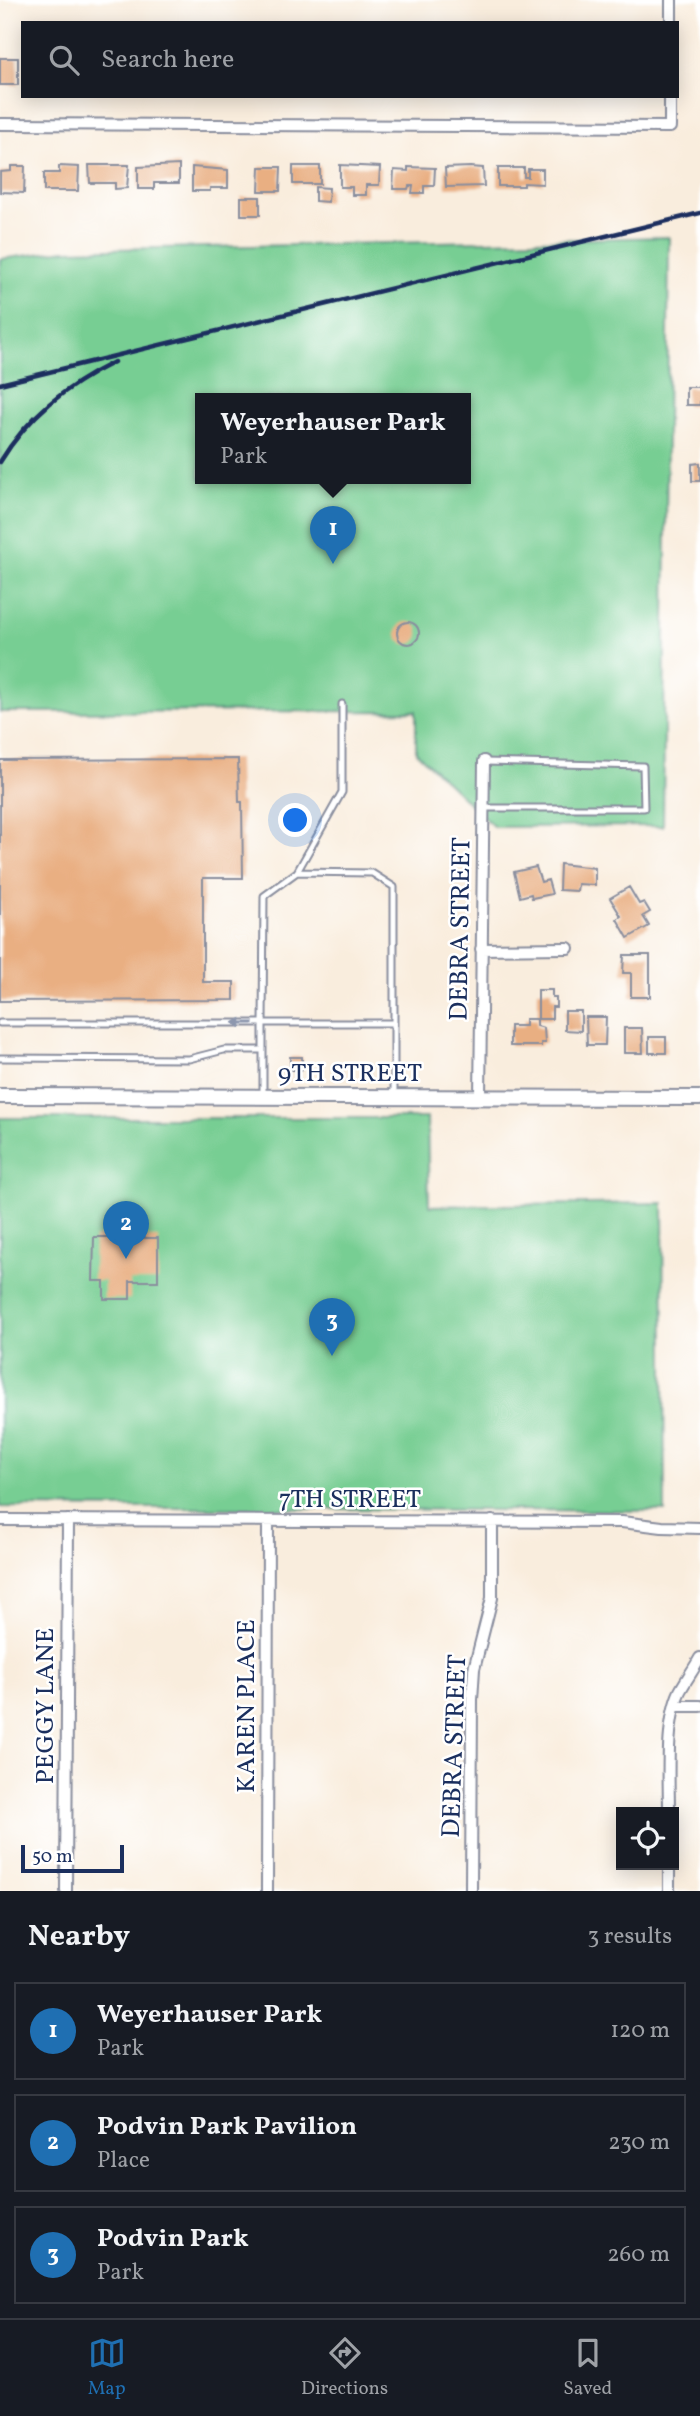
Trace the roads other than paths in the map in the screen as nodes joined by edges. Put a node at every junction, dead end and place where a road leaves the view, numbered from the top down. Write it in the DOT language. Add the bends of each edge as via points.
graph roads {
  1 [pos="671,0"];
  2 [pos="671,21"];
  3 [pos="670,98"];
  4 [pos="0,124"];
  5 [pos="342,704"];
  6 [pos="484,761"];
  7 [pos="483,808"];
  8 [pos="297,872"];
  9 [pos="568,948"];
  10 [pos="481,949"];
  11 [pos="0,1023"];
  12 [pos="263,1023"];
  13 [pos="394,1023"];
  14 [pos="263,1049"];
  15 [pos="0,1058"];
  16 [pos="0,1096"];
  17 [pos="262,1096"];
  18 [pos="394,1097"];
  19 [pos="480,1097"];
  20 [pos="700,1098"];
  21 [pos="0,1520"];
  22 [pos="68,1520"];
  23 [pos="268,1521"];
  24 [pos="492,1521"];
  25 [pos="700,1528"];
  26 [pos="700,1658"];
  27 [pos="675,1706"];
  28 [pos="700,1706"];
  29 [pos="669,1807"];
  30 [pos="669,1870"];
  31 [pos="66,1891"];
  32 [pos="267,1891"];
  33 [pos="471,1891"];
  34 [pos="669,1891"];
  1 -- 2 [label="street"];
  3 -- 4 [label="street" via="670,127"];
  5 -- 8 [label="lane" via="342,792"];
  6 -- 7 [label="street, DEBRA STREET"];
  6 -- 7 [label="lane" via="643,766 644,808"];
  7 -- 10 [label="street, DEBRA STREET"];
  8 -- 12 [label="lane" via="264,896"];
  8 -- 13 [label="lane" via="372,873 394,887"];
  9 -- 10 [label="street"];
  10 -- 19 [label="street, DEBRA STREET"];
  12 -- 11 [label="lane, one-way"];
  12 -- 13 [label="lane"];
  12 -- 14 [label="lane"];
  13 -- 18 [label="lane"];
  14 -- 15 [label="lane" via="224,1050 189,1059"];
  14 -- 17 [label="lane"];
  16 -- 17 [label="street, 9TH STREET"];
  17 -- 18 [label="street, 9TH STREET"];
  18 -- 19 [label="street, 9TH STREET"];
  19 -- 20 [label="street, 9TH STREET"];
  21 -- 22 [label="street, 7TH STREET"];
  22 -- 23 [label="street, 7TH STREET"];
  22 -- 31 [label="street, PEGGY LANE"];
  23 -- 24 [label="street, 7TH STREET"];
  23 -- 32 [label="street, KAREN PLACE"];
  24 -- 25 [label="street, 7TH STREET"];
  24 -- 33 [label="street, DEBRA STREET" via="492,1598 476,1659 472,1700"];
  26 -- 27 [label="street"];
  27 -- 28 [label="street"];
  27 -- 29 [label="street"];
  30 -- 34 [label="street"];
}
